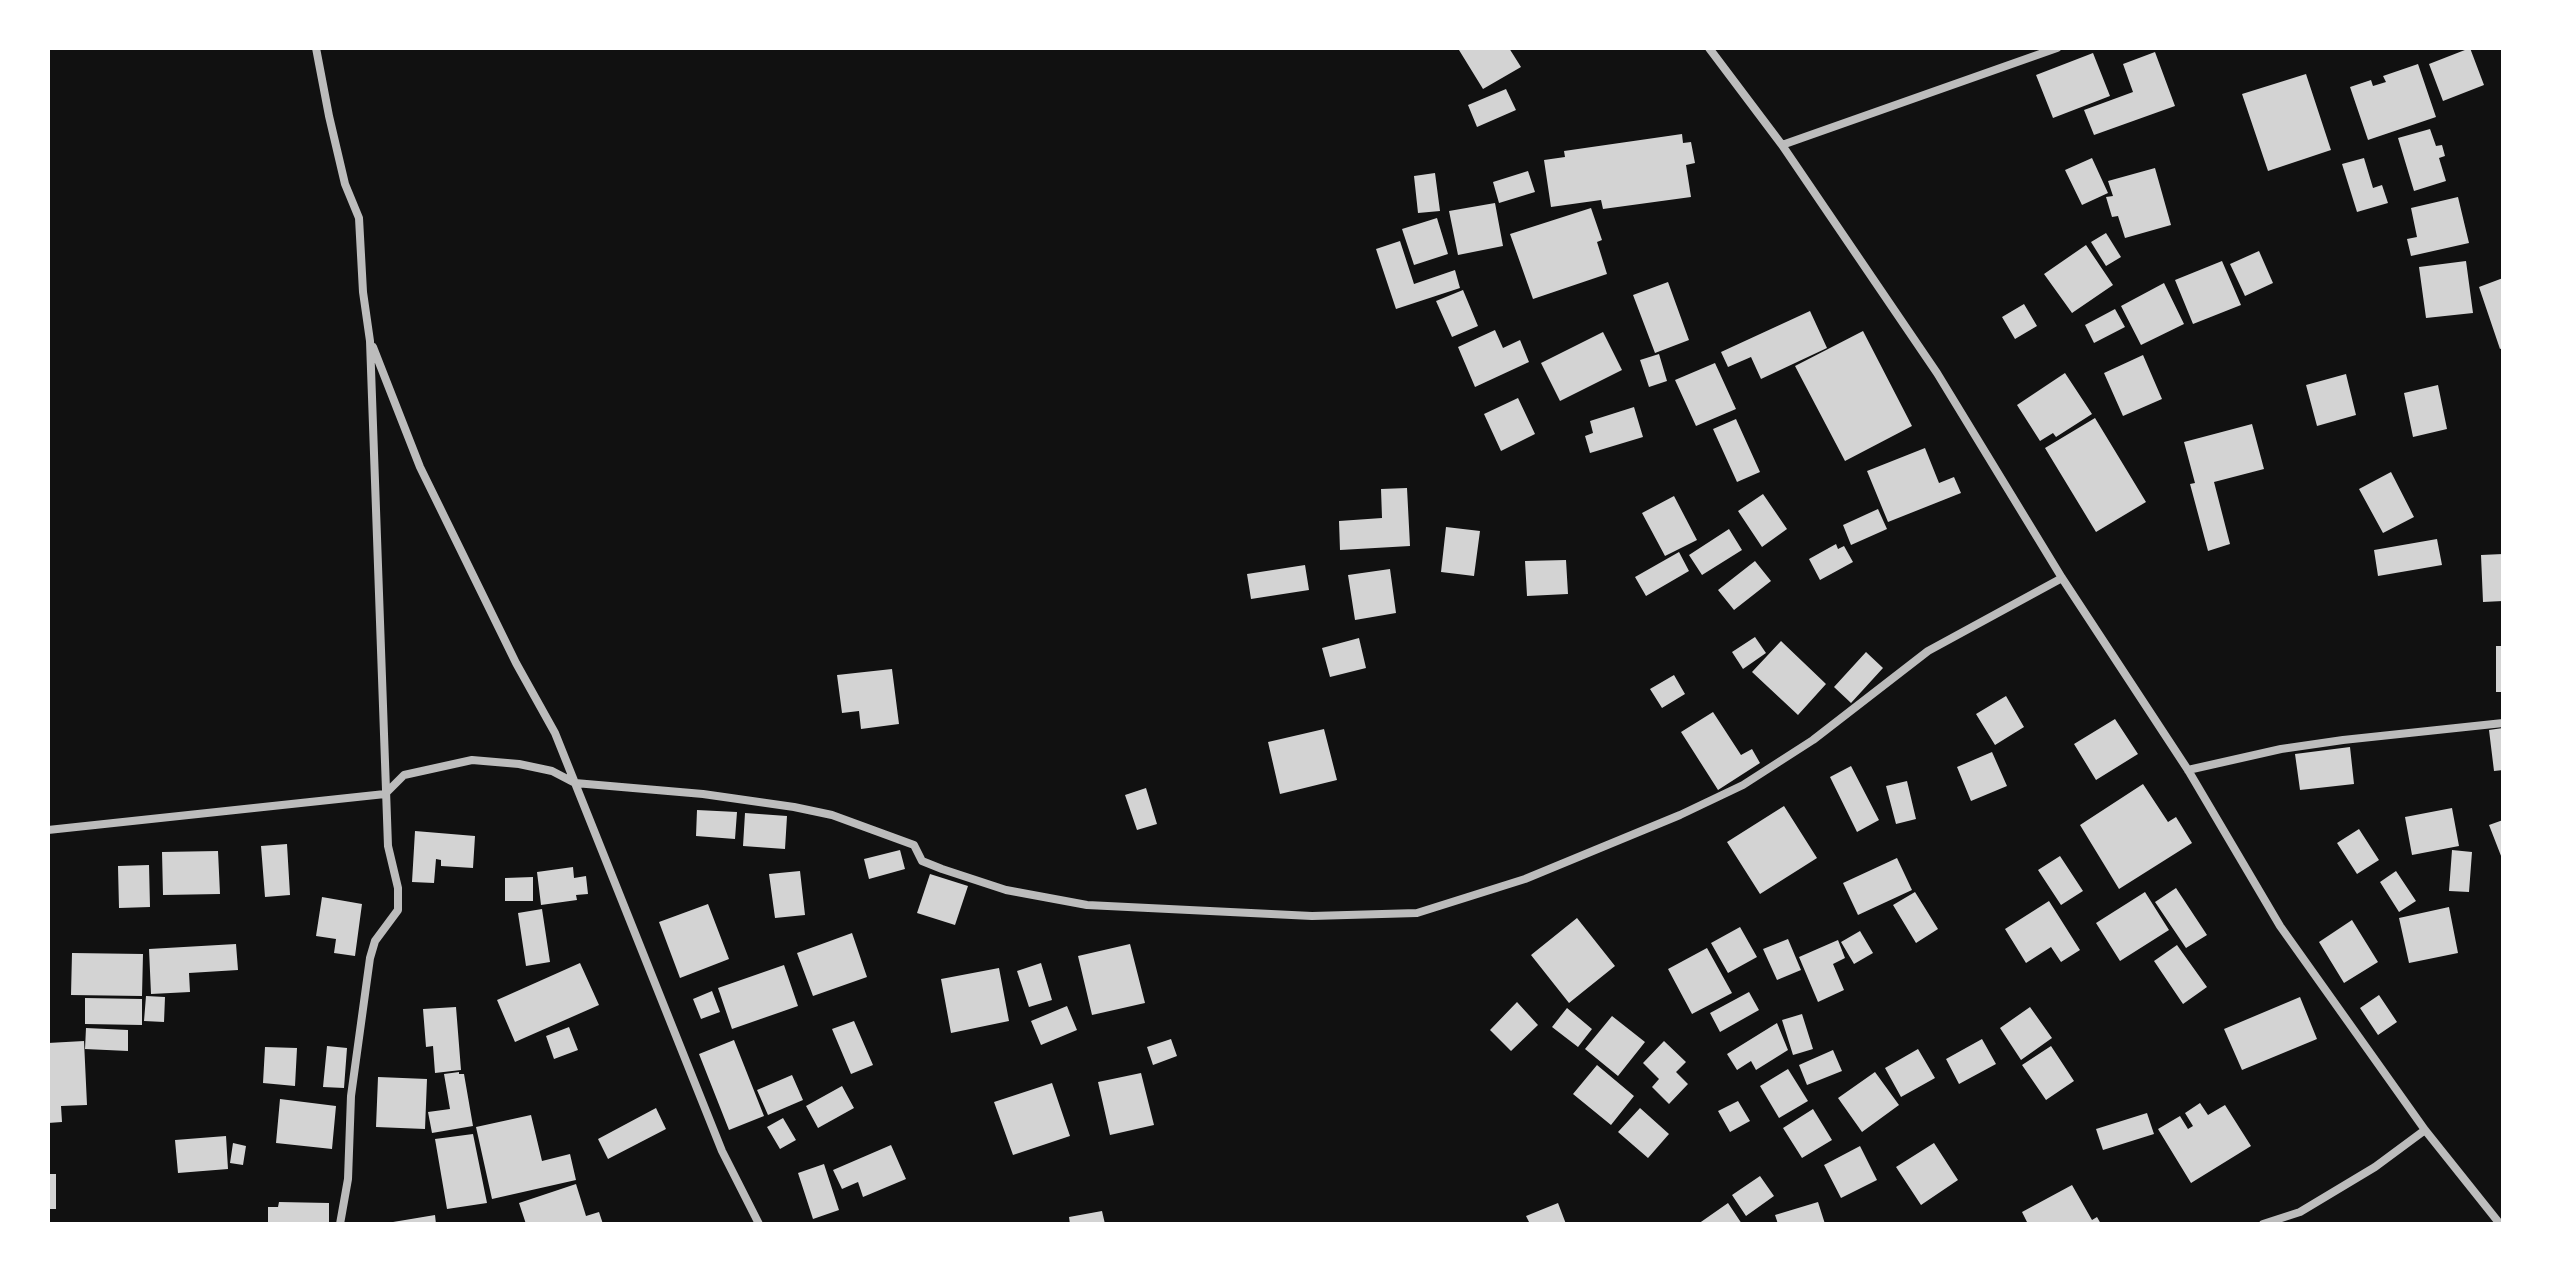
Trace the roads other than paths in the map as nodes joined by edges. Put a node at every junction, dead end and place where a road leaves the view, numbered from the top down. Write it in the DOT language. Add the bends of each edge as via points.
graph roads {
  1 [pos="316,48"];
  2 [pos="1709,48"];
  3 [pos="2057,48"];
  4 [pos="1782,145"];
  5 [pos="370,341"];
  6 [pos="2062,578"];
  7 [pos="2503,723"];
  8 [pos="2188,770"];
  9 [pos="575,783"];
  10 [pos="385,794"];
  11 [pos="48,830"];
  12 [pos="2425,1130"];
  13 [pos="340,1224"];
  14 [pos="759,1224"];
  15 [pos="2263,1224"];
  16 [pos="2500,1224"];
  1 -- 5 [label="street" via="345,184 359,218"];
  2 -- 4 [label="street"];
  3 -- 4 [label="street"];
  4 -- 6 [label="street" via="1937,373"];
  5 -- 9 [label="street" via="420,467 555,733"];
  5 -- 10 [label="street"];
  6 -- 8 [label="street"];
  6 -- 9 [label="street" via="1928,651 1813,740 1743,785 1525,879 1417,913 1312,916 1087,905 1006,890 942,869 922,861 914,845 832,815 703,794"];
  7 -- 8 [label="street" via="2296,747"];
  8 -- 12 [label="street" via="2280,926"];
  9 -- 10 [label="street" via="552,771 472,760 404,775"];
  9 -- 14 [label="street" via="722,1151"];
  10 -- 11 [label="street"];
  10 -- 13 [label="street" via="398,910 375,941 370,958"];
  12 -- 15 [label="street" via="2300,1212"];
  12 -- 16 [label="street"];
}
